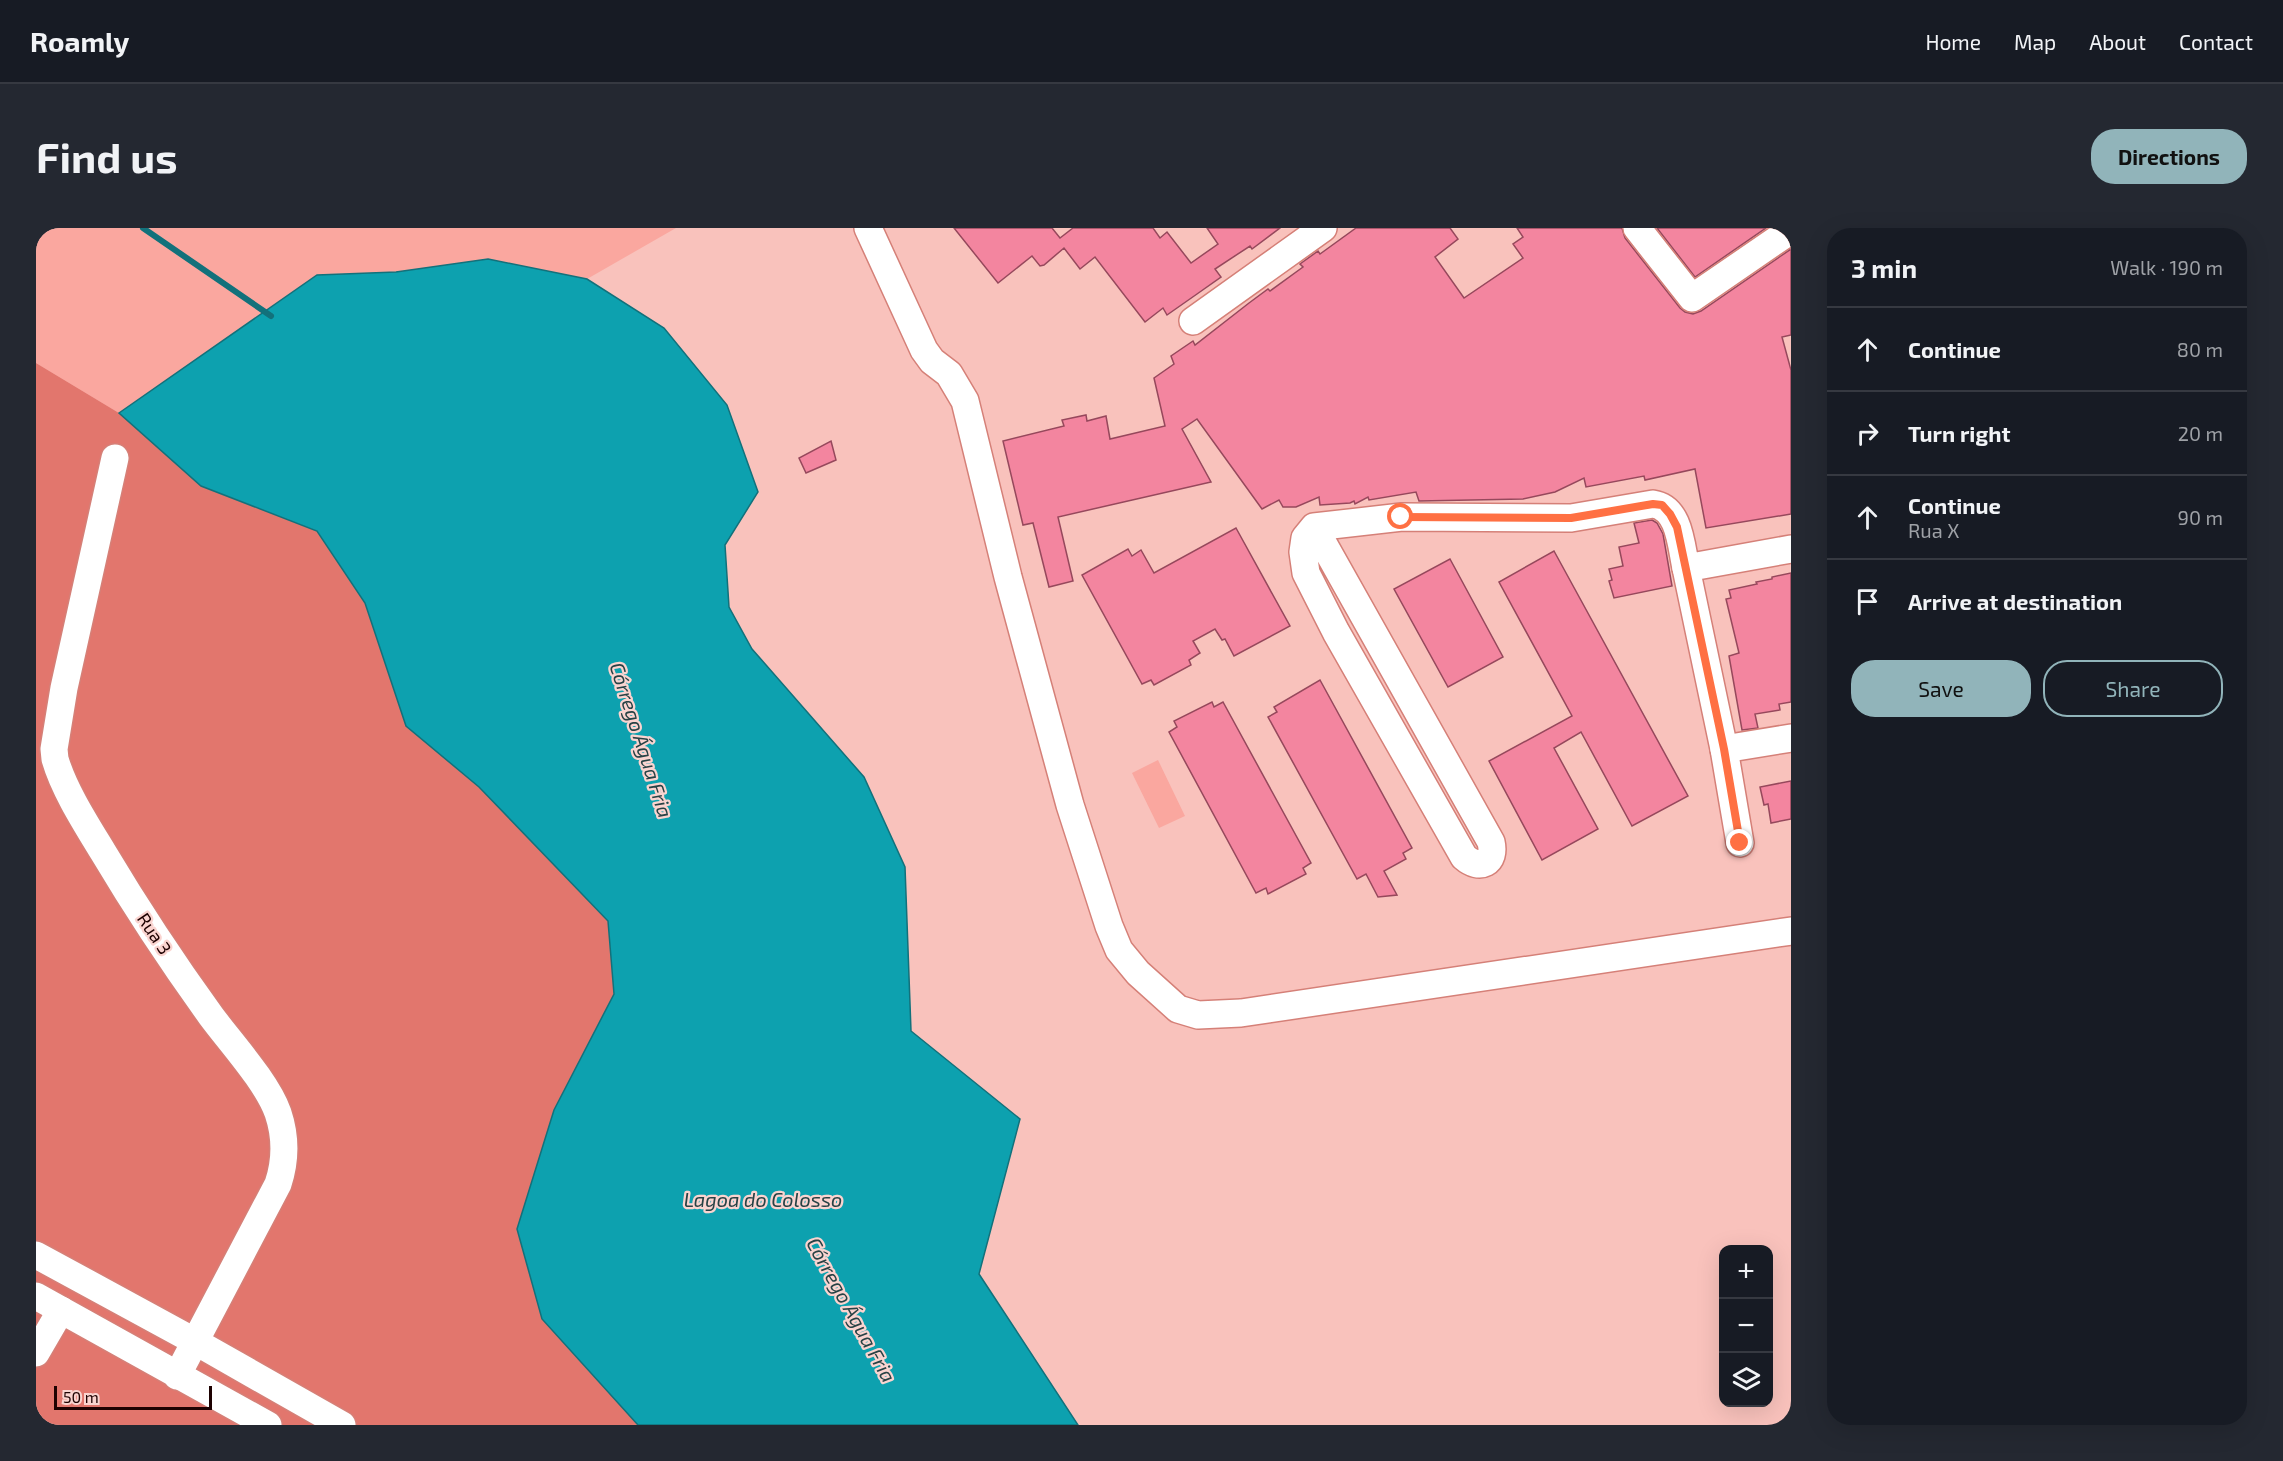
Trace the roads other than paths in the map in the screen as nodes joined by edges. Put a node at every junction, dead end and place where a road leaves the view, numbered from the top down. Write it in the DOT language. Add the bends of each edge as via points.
graph roads {
  1 [pos="868,228"];
  2 [pos="1323,228"];
  3 [pos="1637,228"];
  4 [pos="1791,230"];
  5 [pos="1193,321"];
  6 [pos="115,458"];
  7 [pos="1314,527"];
  8 [pos="1791,549"];
  9 [pos="1686,568"];
  10 [pos="1791,738"];
  11 [pos="1724,749"];
  12 [pos="1740,843"];
  13 [pos="1791,931"];
  14 [pos="36,1255"];
  15 [pos="36,1296"];
  16 [pos="61,1310"];
  17 [pos="196,1341"];
  18 [pos="36,1353"];
  19 [pos="177,1376"];
  20 [pos="268,1425"];
  21 [pos="342,1425"];
  1 -- 13 [label="street" via="924,350 949,374 965,401 1070,805 1109,926 1119,950 1138,973 1178,1009 1198,1015 1241,1013"];
  2 -- 5 [label="street"];
  3 -- 4 [label="street" via="1692,298"];
  6 -- 17 [label="street, Rua 3" via="64,688 55,759 86,825 148,928 266,1091 284,1132 278,1184"];
  7 -- 7 [label="street" via="1305,538 1306,573 1336,632 1464,857 1480,865 1490,860 1491,842"];
  7 -- 9 [label="street" via="1401,517 1571,518 1653,504 1662,505 1673,518"];
  8 -- 9 [label="street"];
  9 -- 11 [label="street"];
  10 -- 11 [label="street"];
  11 -- 12 [label="street"];
  14 -- 17 [label="street"];
  15 -- 16 [label="street"];
  16 -- 18 [label="street"];
  16 -- 19 [label="street"];
  17 -- 19 [label="street, Rua 3"];
  17 -- 21 [label="street"];
  19 -- 20 [label="street"];
}
